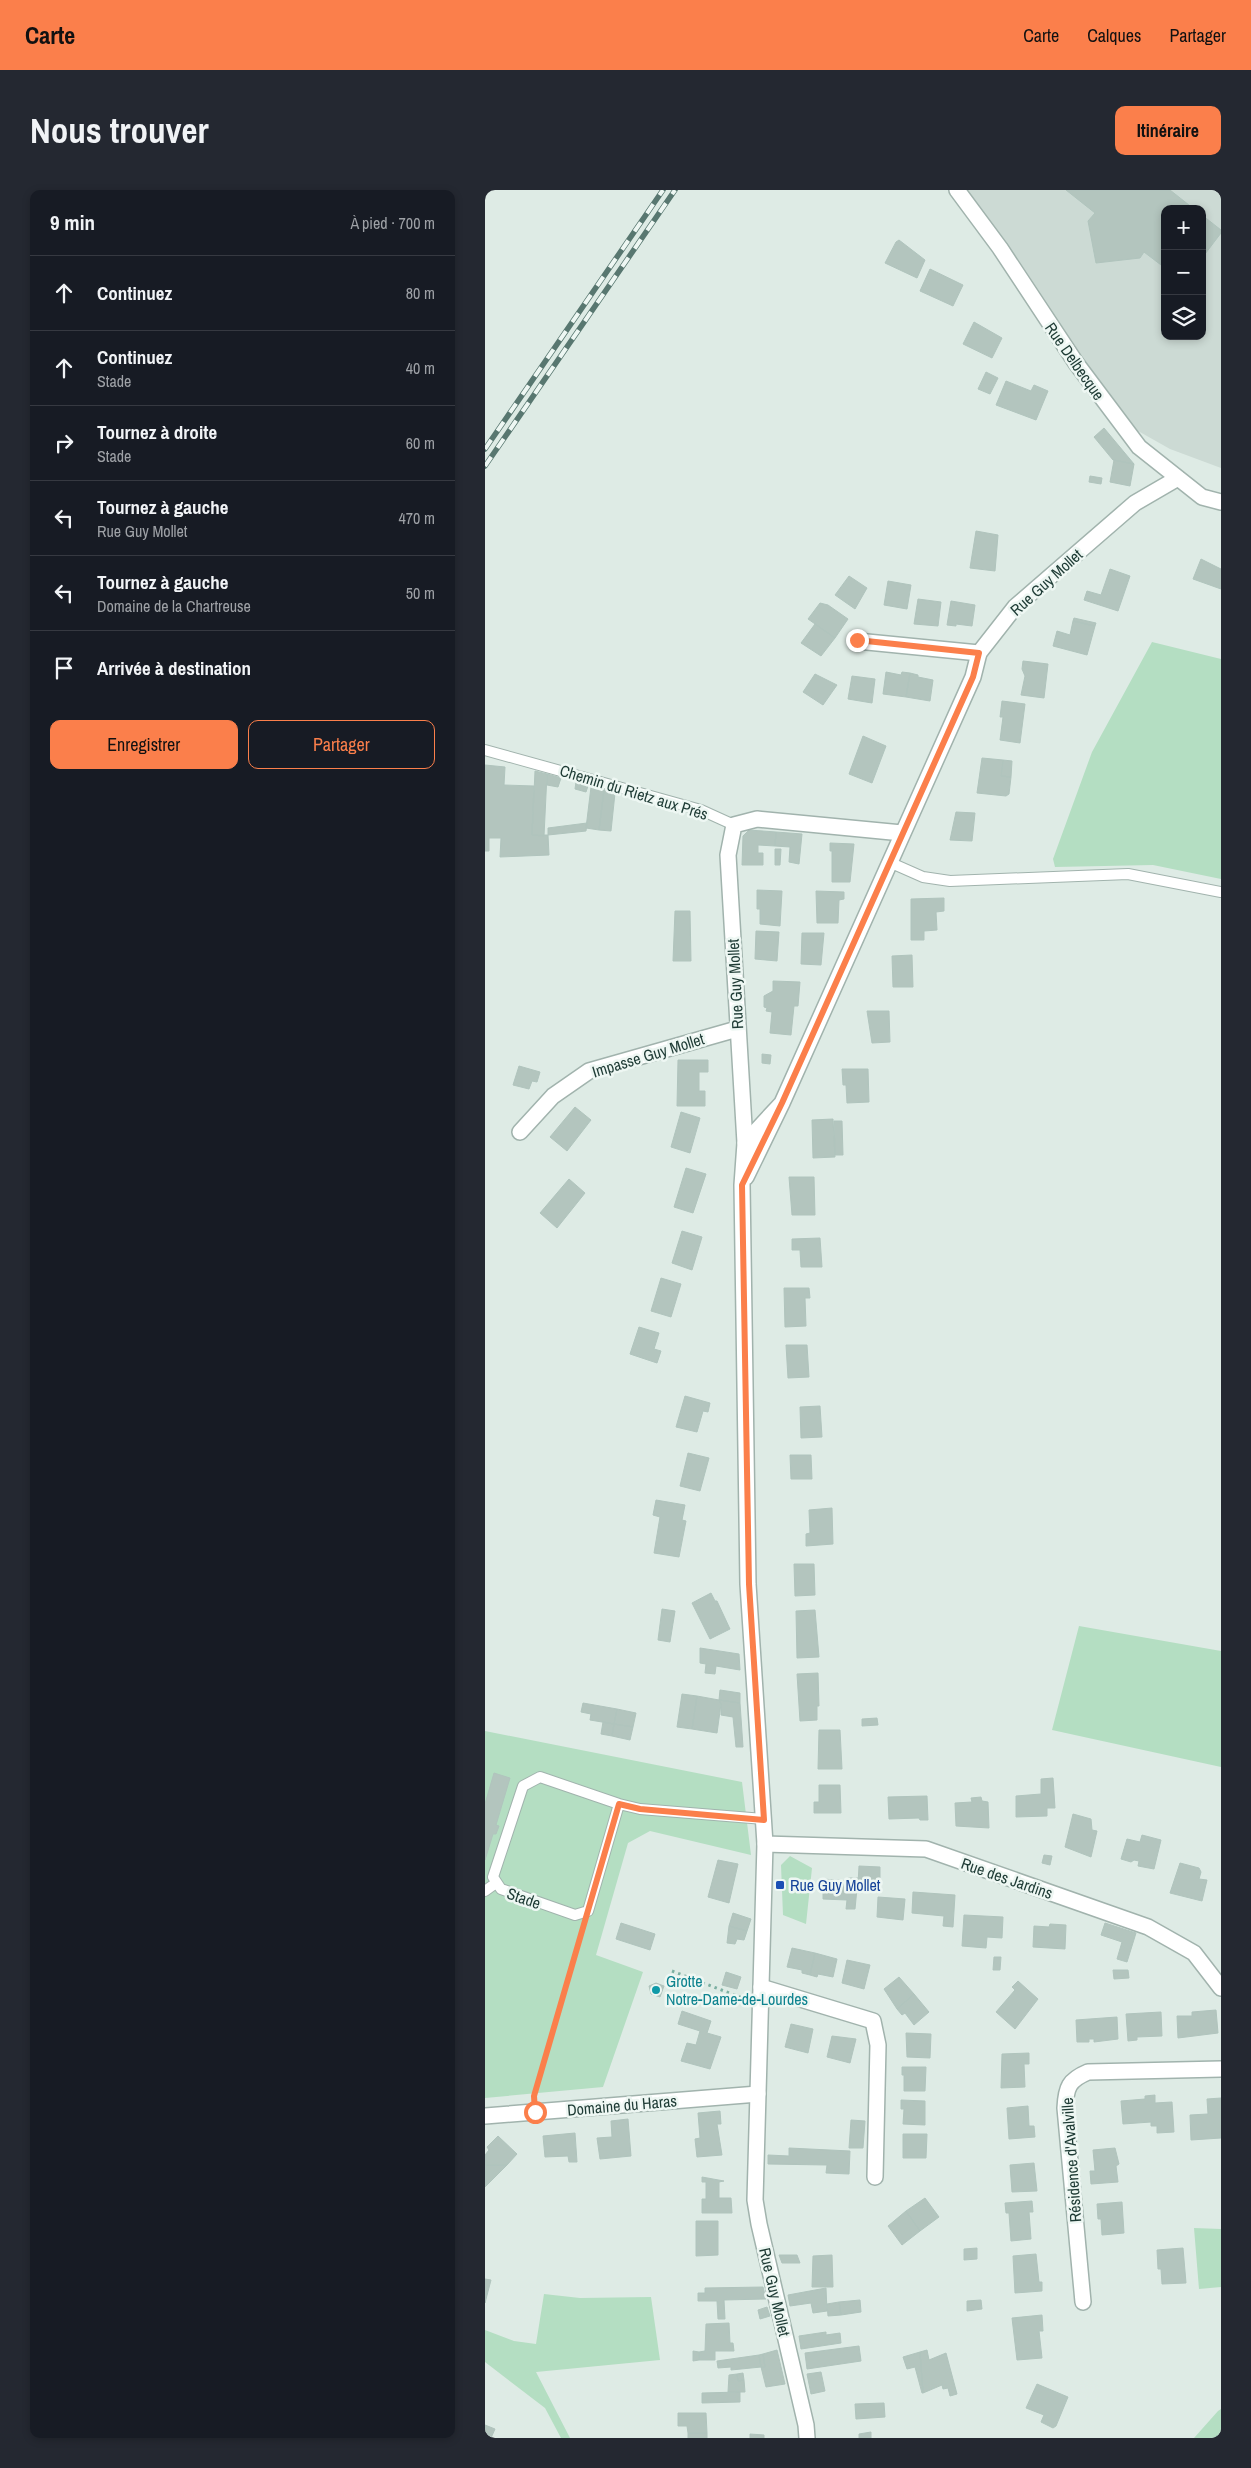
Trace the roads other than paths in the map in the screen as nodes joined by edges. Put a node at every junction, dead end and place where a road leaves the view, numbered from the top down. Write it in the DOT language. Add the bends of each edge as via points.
graph roads {
  1 [pos="957,190"];
  2 [pos="1178,478"];
  3 [pos="1221,502"];
  4 [pos="857,640"];
  5 [pos="979,653"];
  6 [pos="485,750"];
  7 [pos="734,825"];
  8 [pos="902,833"];
  9 [pos="889,862"];
  10 [pos="1221,892"];
  11 [pos="737,1029"];
  12 [pos="782,1103"];
  13 [pos="520,1132"];
  14 [pos="745,1143"];
  15 [pos="758,1153"];
  16 [pos="742,1185"];
  17 [pos="619,1804"];
  18 [pos="764,1820"];
  19 [pos="765,1844"];
  20 [pos="496,1883"];
  21 [pos="485,1891"];
  22 [pos="761,1987"];
  23 [pos="1221,1988"];
  24 [pos="1221,2069"];
  25 [pos="759,2094"];
  26 [pos="485,2116"];
  27 [pos="875,2178"];
  28 [pos="1083,2302"];
  29 [pos="807,2438"];
  1 -- 2 [label="street, Rue Delbecque" via="1115,418 1139,447"];
  2 -- 3 [label="street, Rue Delbecque" via="1202,497"];
  2 -- 5 [label="street, Rue Guy Mollet" via="1135,503 1015,607"];
  4 -- 5 [label="street"];
  5 -- 8 [label="street, Rue Guy Mollet" via="973,677"];
  6 -- 7 [label="lane, Chemin du Rietz aux Prés" via="701,810"];
  7 -- 8 [label="street" via="757,819"];
  7 -- 11 [label="street, Rue Guy Mollet" via="728,855"];
  8 -- 9 [label="street, Rue Guy Mollet"];
  9 -- 10 [label="lane" via="923,877 950,881 1128,874"];
  9 -- 12 [label="street, Rue Guy Mollet"];
  11 -- 13 [label="street, Impasse Guy Mollet" via="589,1071 553,1096"];
  11 -- 14 [label="street, Rue Guy Mollet"];
  12 -- 14 [label="street, Rue Guy Mollet"];
  12 -- 15 [label="street, Rue Guy Mollet"];
  14 -- 15 [label="street"];
  14 -- 16 [label="street, Rue Guy Mollet"];
  15 -- 16 [label="street, Rue Guy Mollet"];
  16 -- 18 [label="street, Rue Guy Mollet" via="749,1584"];
  17 -- 18 [label="lane, Stade" via="640,1809"];
  17 -- 20 [label="lane, Stade" via="540,1777 523,1786 493,1878"];
  17 -- 20 [label="lane, Stade" via="588,1912 575,1915 501,1889"];
  18 -- 19 [label="street, Rue Guy Mollet"];
  19 -- 22 [label="street, Rue Guy Mollet"];
  19 -- 23 [label="street, Rue des Jardins" via="926,1850 1148,1927 1194,1953"];
  20 -- 21 [label="lane"];
  22 -- 25 [label="street, Rue Guy Mollet"];
  22 -- 27 [label="street" via="873,2022 878,2045"];
  24 -- 28 [label="street, Résidence d'Avalville" via="1088,2072 1076,2077 1066,2090"];
  25 -- 26 [label="street, Domaine du Haras"];
  25 -- 29 [label="street, Rue Guy Mollet" via="755,2200"];
}
